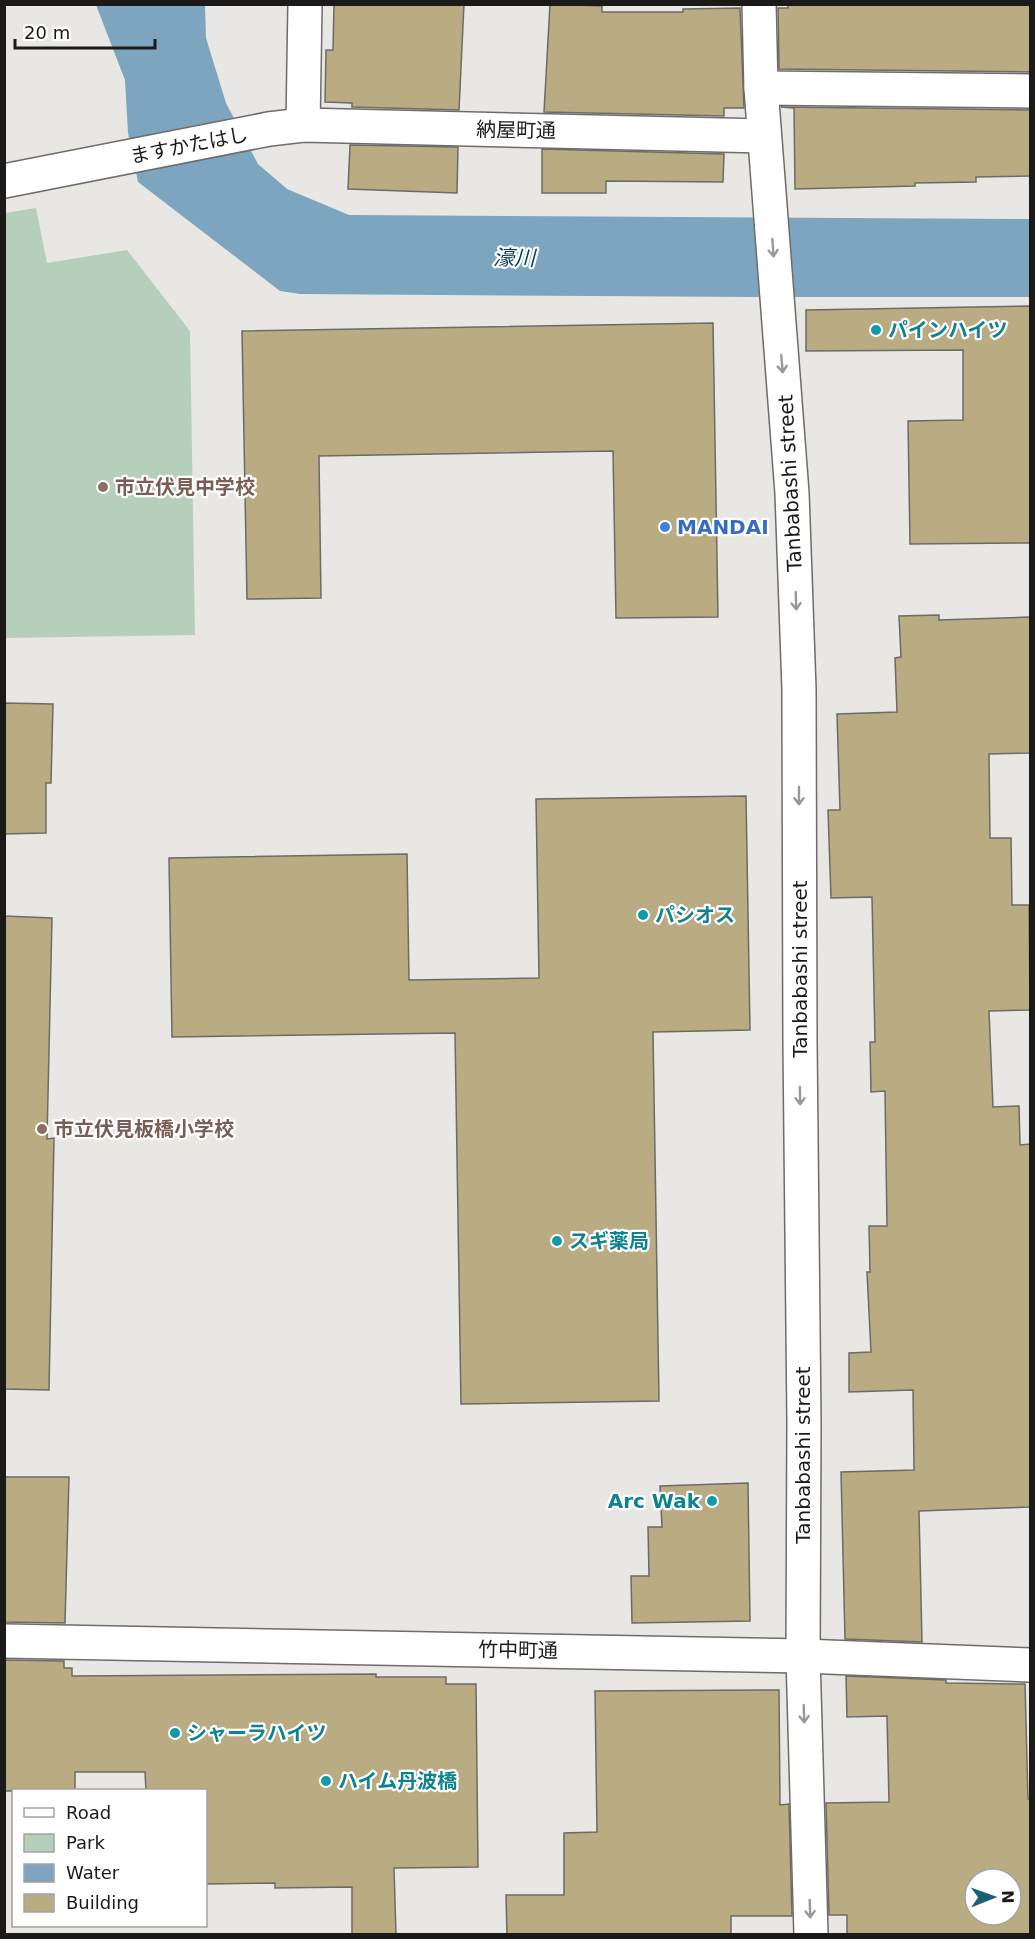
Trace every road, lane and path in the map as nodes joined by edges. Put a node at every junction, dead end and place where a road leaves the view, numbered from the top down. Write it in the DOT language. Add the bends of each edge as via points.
graph roads {
  1 [pos="305,4"];
  2 [pos="759,4"];
  3 [pos="760,88"];
  4 [pos="1030,91"];
  5 [pos="303,125"];
  6 [pos="269,129"];
  7 [pos="764,135"];
  8 [pos="4,181"];
  9 [pos="4,1641"];
  10 [pos="803,1656"];
  11 [pos="1030,1665"];
  12 [pos="811,1935"];
  1 -- 5 [label="street"];
  2 -- 3 [label="street, Tanbabashi street"];
  3 -- 4 [label="street"];
  3 -- 7 [label="street, Tanbabashi street"];
  5 -- 6 [label="street, 納屋町通"];
  5 -- 7 [label="street, 納屋町通"];
  6 -- 8 [label="street, ますかたはし"];
  7 -- 10 [label="street, Tanbabashi street, one-way" via="792,493 799,689"];
  9 -- 10 [label="street, 竹中町通"];
  10 -- 11 [label="street, 竹中町通"];
  10 -- 12 [label="street, Tanbabashi street, one-way"];
}
